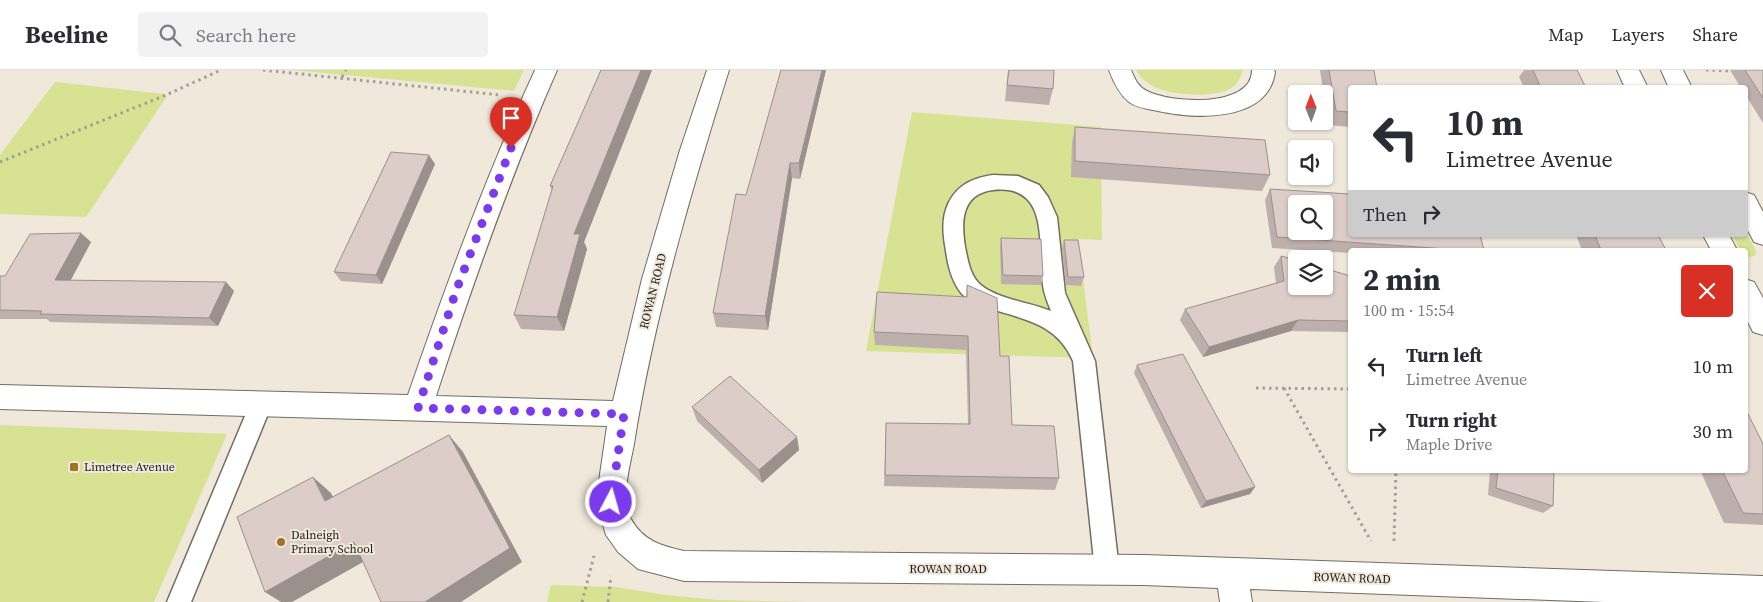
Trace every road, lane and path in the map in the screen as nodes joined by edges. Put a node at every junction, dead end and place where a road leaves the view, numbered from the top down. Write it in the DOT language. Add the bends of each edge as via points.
graph roads {
  1 [pos="220,70"];
  2 [pos="263,70"];
  3 [pos="273,70"];
  4 [pos="346,70"];
  5 [pos="546,70"];
  6 [pos="718,70"];
  7 [pos="1120,70"];
  8 [pos="1263,70"];
  9 [pos="1628,70"];
  10 [pos="1672,70"];
  11 [pos="1704,70"];
  12 [pos="1743,71"];
  13 [pos="342,77"];
  14 [pos="1636,85"];
  15 [pos="1680,85"];
  16 [pos="533,98"];
  17 [pos="0,162"];
  18 [pos="1748,208"];
  19 [pos="1763,235"];
  20 [pos="1748,296"];
  21 [pos="1763,324"];
  22 [pos="1074,339"];
  23 [pos="1256,388"];
  24 [pos="1284,388"];
  25 [pos="1348,389"];
  26 [pos="0,397"];
  27 [pos="261,404"];
  28 [pos="418,408"];
  29 [pos="624,414"];
  30 [pos="1396,473"];
  31 [pos="592,559"];
  32 [pos="598,565"];
  33 [pos="1107,570"];
  34 [pos="605,571"];
  35 [pos="1393,580"];
  36 [pos="1233,588"];
  37 [pos="1763,592"];
  38 [pos="179,602"];
  39 [pos="608,602"];
  1 -- 17 [label="path"];
  2 -- 3 [label="path"];
  3 -- 13 [label="path"];
  4 -- 13 [label="path"];
  5 -- 16 [label="street"];
  6 -- 29 [label="street, ROWAN ROAD" via="655,279"];
  7 -- 8 [label="street" via="1125,84 1140,98 1169,106 1212,109 1236,104 1254,92"];
  9 -- 14 [label="street"];
  10 -- 15 [label="street"];
  11 -- 12 [label="path"];
  13 -- 16 [label="path"];
  16 -- 28 [label="street" via="456,291"];
  18 -- 19 [label="street"];
  20 -- 21 [label="street"];
  22 -- 22 [label="lane" via="1053,321 986,300 970,288 961,273 952,222 956,206 966,192 983,184 1004,182 1023,185 1038,195 1048,222 1054,287"];
  22 -- 33 [label="lane" via="1084,361"];
  23 -- 24 [label="path"];
  24 -- 25 [label="path"];
  24 -- 35 [label="path"];
  26 -- 27 [label="street"];
  27 -- 28 [label="street"];
  27 -- 38 [label="lane"];
  28 -- 29 [label="street"];
  29 -- 33 [label="street, ROWAN ROAD" via="611,502 617,525 628,542 649,558 684,566"];
  30 -- 35 [label="path"];
  31 -- 32 [label="path"];
  33 -- 36 [label="street, ROWAN ROAD"];
  34 -- 39 [label="path" via="612,578"];
  35 -- 36 [label="street, ROWAN ROAD"];
  35 -- 37 [label="street, ROWAN ROAD"];
}
